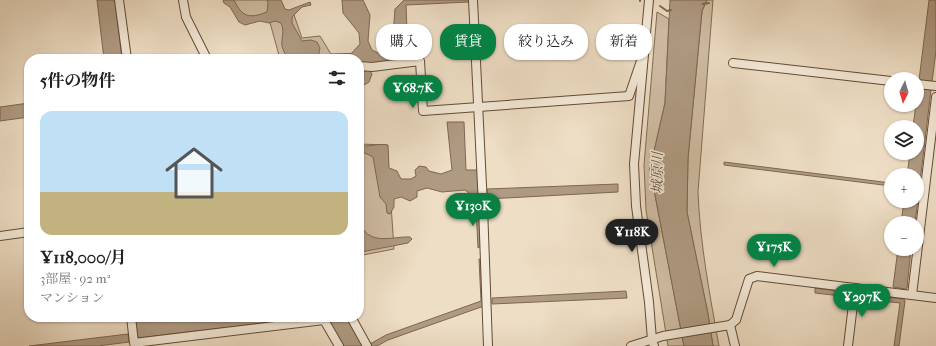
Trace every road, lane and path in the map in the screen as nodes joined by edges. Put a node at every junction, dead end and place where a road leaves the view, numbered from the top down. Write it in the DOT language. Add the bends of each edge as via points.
graph roads {
  1 [pos="119,0"];
  2 [pos="183,0"];
  3 [pos="473,0"];
  4 [pos="649,0"];
  5 [pos="647,24"];
  6 [pos="125,54"];
  7 [pos="204,54"];
  8 [pos="641,60"];
  9 [pos="645,60"];
  10 [pos="734,63"];
  11 [pos="366,66"];
  12 [pos="884,80"];
  13 [pos="924,85"];
  14 [pos="936,86"];
  15 [pos="936,97"];
  16 [pos="478,107"];
  17 [pos="24,233"];
  18 [pos="0,236"];
  19 [pos="855,288"];
  20 [pos="912,295"];
  21 [pos="936,298"];
  22 [pos="132,322"];
  23 [pos="307,322"];
  24 [pos="325,322"];
  25 [pos="354,322"];
  26 [pos="727,325"];
  27 [pos="653,343"];
  28 [pos="339,346"];
  29 [pos="367,346"];
  30 [pos="488,346"];
  31 [pos="631,346"];
  32 [pos="735,346"];
  33 [pos="848,346"];
  1 -- 6 [label="street"];
  2 -- 7 [label="street" via="186,17"];
  3 -- 16 [label="street"];
  4 -- 5 [label="street"];
  8 -- 16 [label="street" via="629,96"];
  9 -- 27 [label="street" via="634,164 636,206"];
  10 -- 12 [label="street"];
  11 -- 16 [label="street" via="420,61 423,111"];
  13 -- 14 [label="street"];
  15 -- 20 [label="street"];
  16 -- 30 [label="street"];
  17 -- 18 [label="street"];
  19 -- 20 [label="street"];
  19 -- 26 [label="street" via="757,276 749,279 736,320"];
  19 -- 33 [label="street"];
  20 -- 21 [label="street"];
  22 -- 23 [label="street" via="134,343"];
  24 -- 28 [label="street"];
  25 -- 29 [label="street"];
  26 -- 27 [label="street" via="664,336"];
  26 -- 32 [label="street"];
  27 -- 31 [label="street"];
}
